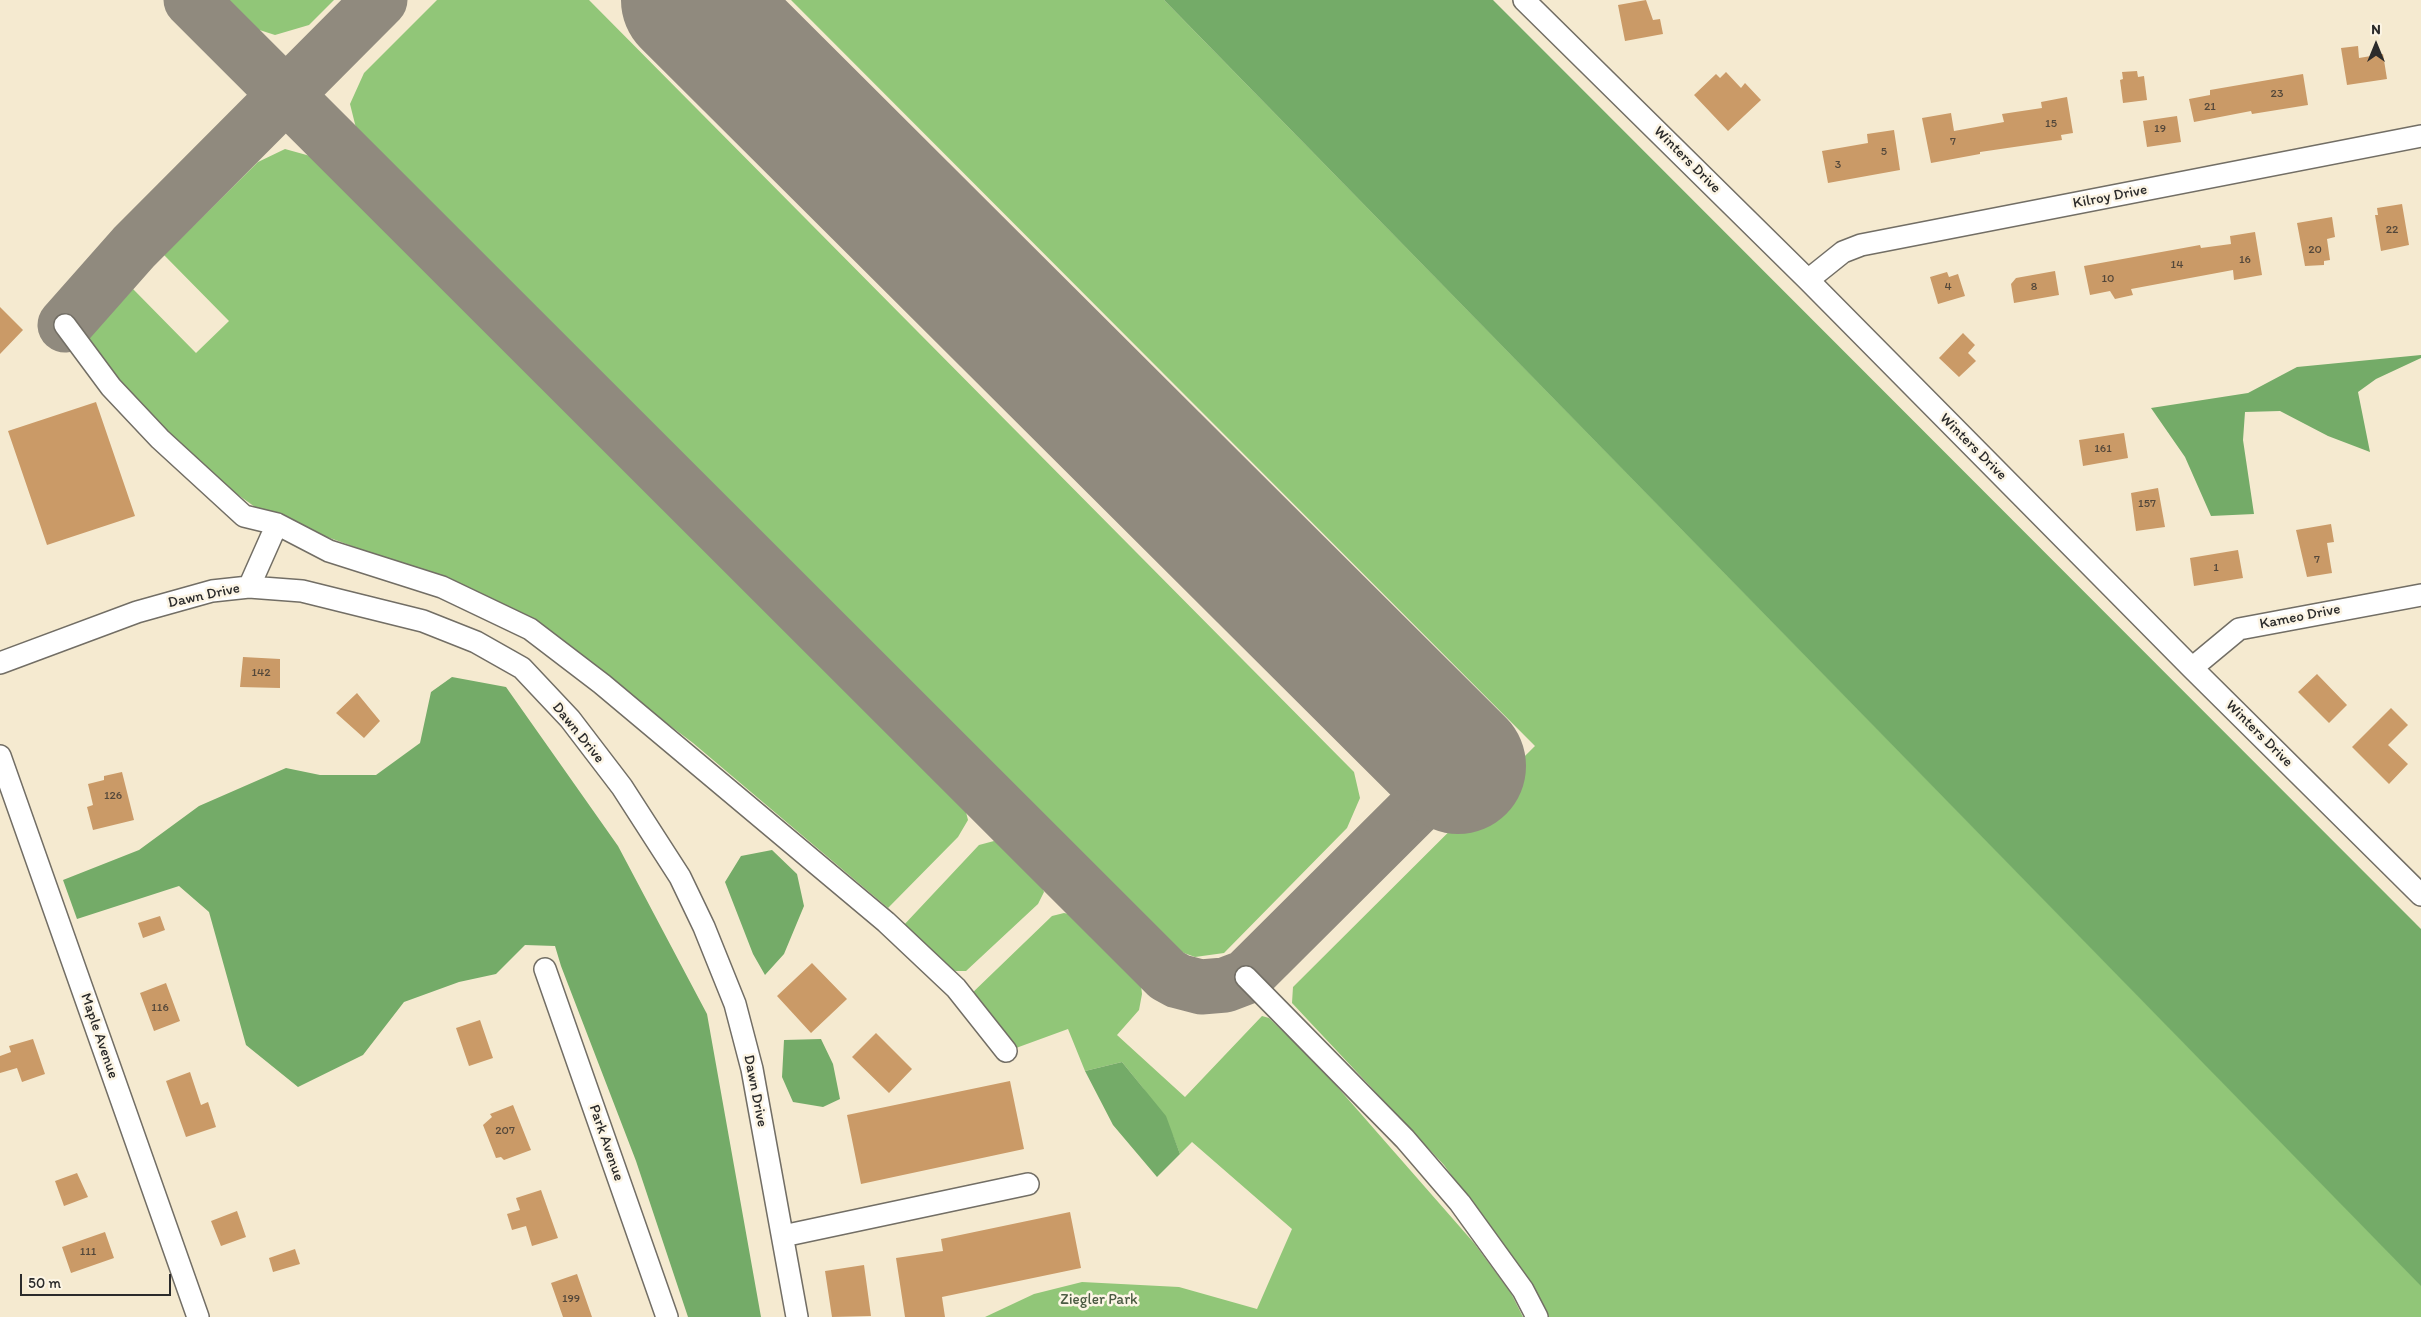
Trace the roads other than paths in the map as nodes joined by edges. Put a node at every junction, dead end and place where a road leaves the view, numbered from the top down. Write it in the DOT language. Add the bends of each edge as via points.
graph roads {
  1 [pos="1524,0"];
  2 [pos="2421,136"];
  3 [pos="1808,280"];
  4 [pos="65,325"];
  5 [pos="277,524"];
  6 [pos="249,587"];
  7 [pos="2421,595"];
  8 [pos="0,663"];
  9 [pos="2192,668"];
  10 [pos="0,756"];
  11 [pos="2421,894"];
  12 [pos="545,969"];
  13 [pos="1246,977"];
  14 [pos="1006,1051"];
  15 [pos="1028,1184"];
  16 [pos="783,1236"];
  17 [pos="198,1317"];
  18 [pos="667,1317"];
  19 [pos="798,1317"];
  20 [pos="1537,1317"];
  1 -- 3 [label="street, Winters Drive"];
  2 -- 3 [label="street, Kilroy Drive" via="1861,245 1842,252"];
  3 -- 9 [label="street, Winters Drive"];
  4 -- 5 [label="street" via="111,387 160,440 244,516"];
  5 -- 6 [label="street"];
  5 -- 14 [label="street" via="329,551 442,587 530,629 602,684 886,922 956,988"];
  6 -- 8 [label="street, Dawn Drive" via="212,592 137,612"];
  6 -- 16 [label="street, Dawn Drive" via="302,591 368,606 423,621 476,642 522,668 570,719 666,852 704,927 735,1004 752,1069"];
  7 -- 9 [label="street, Kameo Drive" via="2240,629"];
  9 -- 11 [label="street, Winters Drive"];
  10 -- 17 [label="street, Maple Avenue"];
  12 -- 18 [label="street, Park Avenue"];
  13 -- 20 [label="street" via="1405,1139 1460,1203 1523,1290"];
  15 -- 16 [label="street"];
  16 -- 19 [label="street, Dawn Drive"];
}
